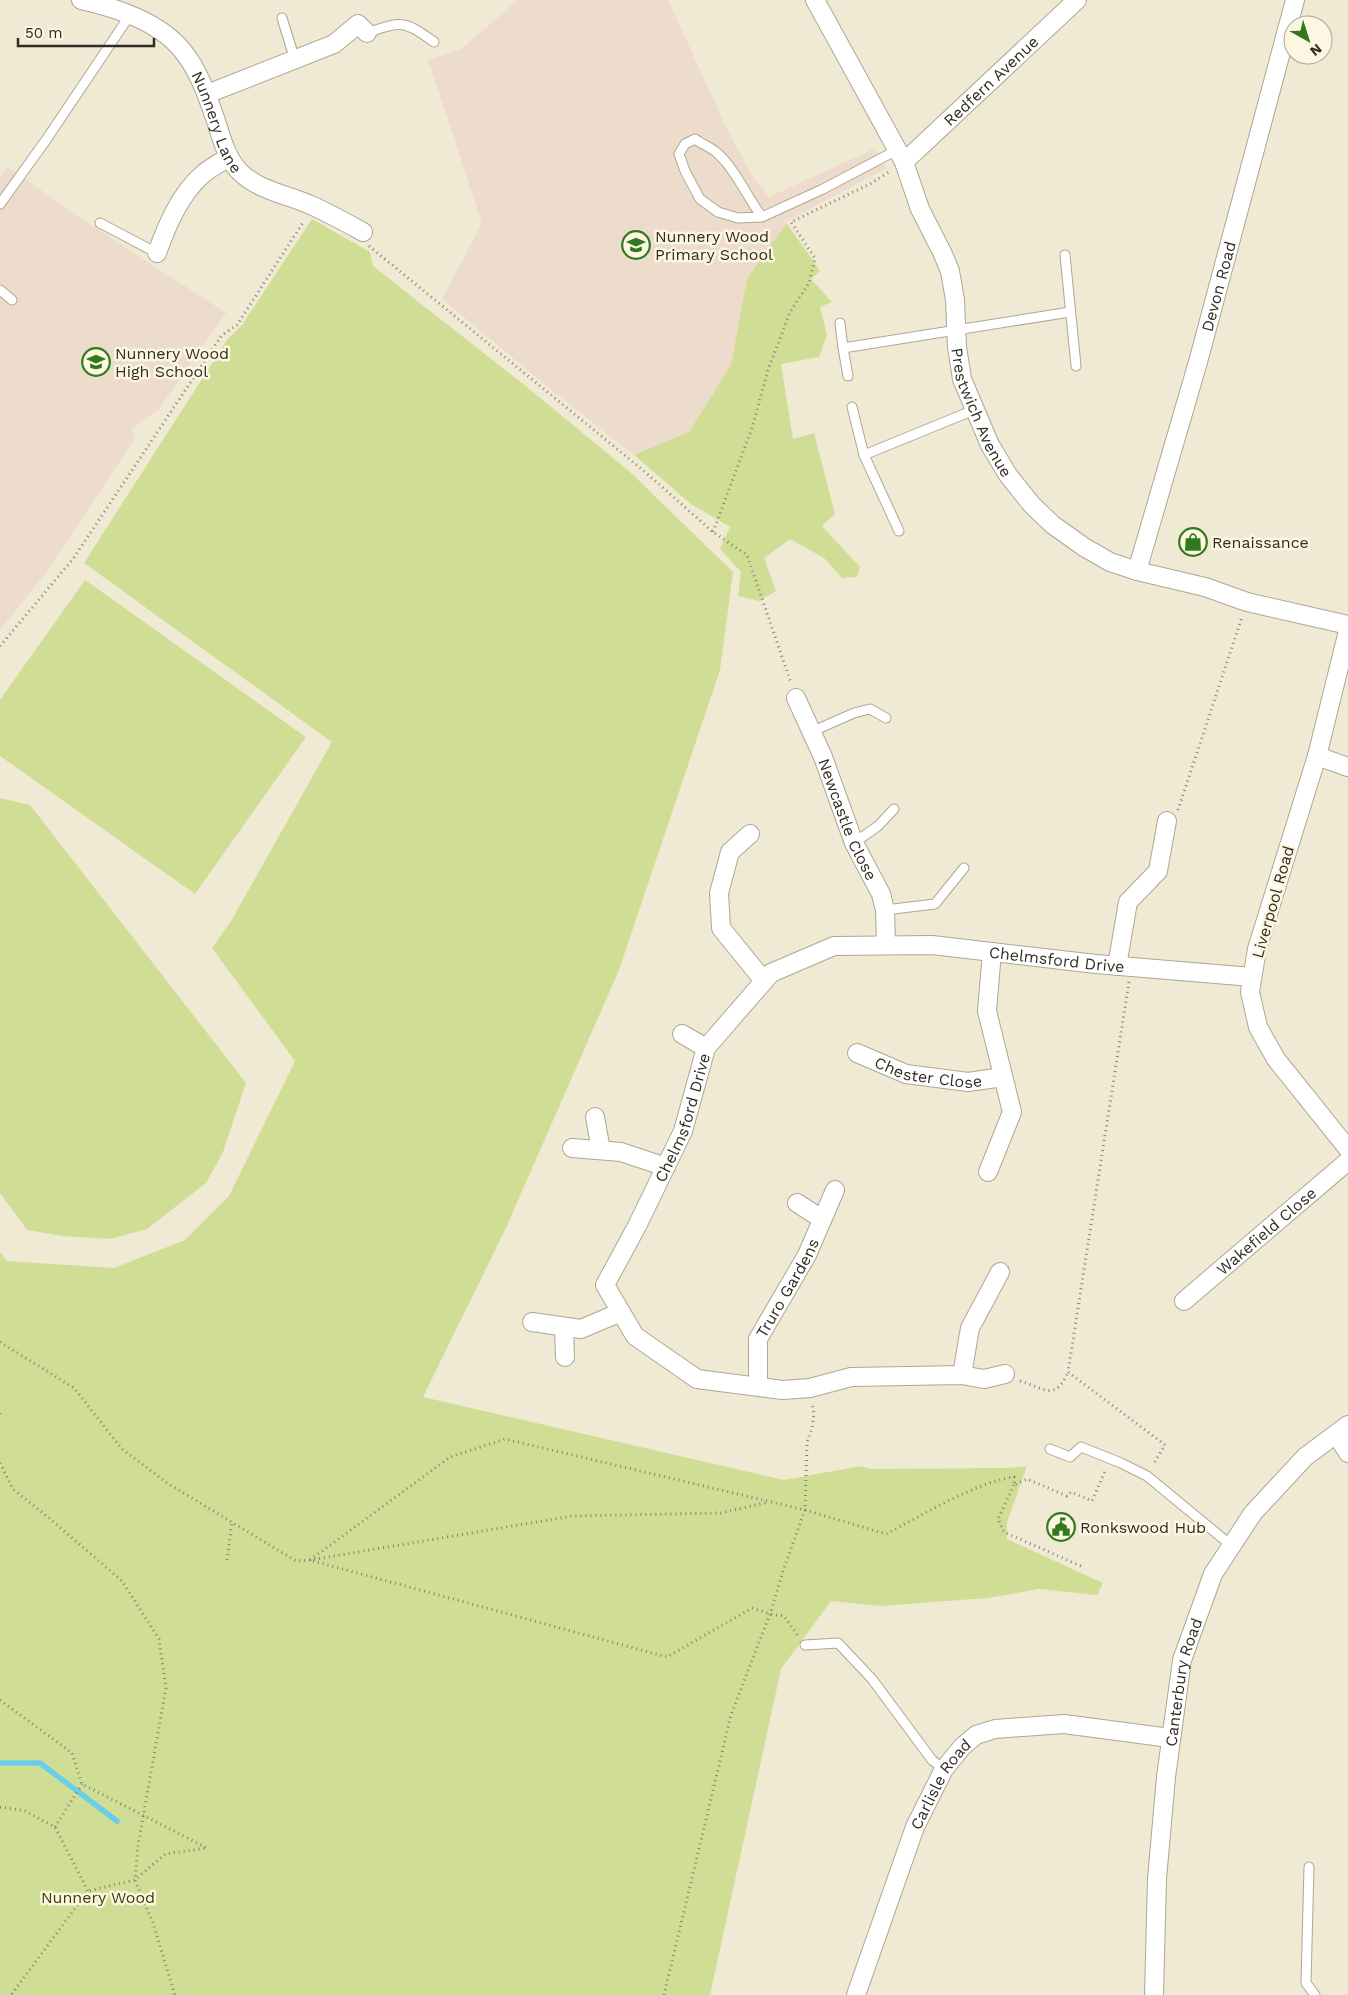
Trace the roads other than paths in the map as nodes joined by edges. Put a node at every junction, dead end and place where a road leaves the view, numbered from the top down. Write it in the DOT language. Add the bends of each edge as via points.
graph roads {
  1 [pos="81,0"];
  2 [pos="815,0"];
  3 [pos="1077,0"];
  4 [pos="1295,0"];
  5 [pos="130,16"];
  6 [pos="282,18"];
  7 [pos="367,33"];
  8 [pos="434,42"];
  9 [pos="294,60"];
  10 [pos="207,94"];
  11 [pos="900,156"];
  12 [pos="229,157"];
  13 [pos="0,204"];
  14 [pos="762,217"];
  15 [pos="100,223"];
  16 [pos="363,232"];
  17 [pos="157,253"];
  18 [pos="1065,254"];
  19 [pos="0,290"];
  20 [pos="12,300"];
  21 [pos="1070,312"];
  22 [pos="840,323"];
  23 [pos="956,331"];
  24 [pos="843,348"];
  25 [pos="1076,366"];
  26 [pos="848,376"];
  27 [pos="852,407"];
  28 [pos="974,410"];
  29 [pos="864,455"];
  30 [pos="899,531"];
  31 [pos="1137,571"];
  32 [pos="1348,625"];
  33 [pos="1348,631"];
  34 [pos="796,698"];
  35 [pos="886,718"];
  36 [pos="811,732"];
  37 [pos="1317,756"];
  38 [pos="1348,766"];
  39 [pos="894,809"];
  40 [pos="1172,818"];
  41 [pos="750,834"];
  42 [pos="854,843"];
  43 [pos="964,868"];
  44 [pos="885,910"];
  45 [pos="886,945"];
  46 [pos="992,952"];
  47 [pos="1124,966"];
  48 [pos="1252,978"];
  49 [pos="764,981"];
  50 [pos="682,1034"];
  51 [pos="706,1048"];
  52 [pos="856,1053"];
  53 [pos="1003,1077"];
  54 [pos="594,1117"];
  55 [pos="572,1148"];
  56 [pos="602,1150"];
  57 [pos="1348,1150"];
  58 [pos="1348,1161"];
  59 [pos="666,1167"];
  60 [pos="988,1172"];
  61 [pos="835,1190"];
  62 [pos="797,1203"];
  63 [pos="822,1219"];
  64 [pos="1000,1272"];
  65 [pos="1184,1301"];
  66 [pos="621,1312"];
  67 [pos="532,1322"];
  68 [pos="564,1327"];
  69 [pos="565,1357"];
  70 [pos="1005,1374"];
  71 [pos="962,1375"];
  72 [pos="758,1386"];
  73 [pos="1342,1430"];
  74 [pos="1050,1449"];
  75 [pos="1348,1453"];
  76 [pos="1232,1546"];
  77 [pos="805,1645"];
  78 [pos="1170,1738"];
  79 [pos="944,1768"];
  80 [pos="1309,1867"];
  81 [pos="856,1995"];
  82 [pos="1154,1995"];
  83 [pos="1315,1995"];
  1 -- 5 [label="street, Nunnery Lane"];
  2 -- 11 [label="street, Prestwich Avenue"];
  3 -- 11 [label="street, Redfern Avenue"];
  4 -- 31 [label="street, Devon Road" via="1203,344"];
  5 -- 10 [label="street, Nunnery Lane" via="162,31 182,50"];
  5 -- 13 [label="lane"];
  6 -- 9 [label="lane"];
  7 -- 8 [label="lane" via="392,24 412,26"];
  7 -- 9 [label="street" via="358,24 334,44"];
  9 -- 10 [label="street"];
  10 -- 12 [label="street, Nunnery Lane"];
  11 -- 14 [label="lane"];
  11 -- 23 [label="street, Prestwich Avenue" via="920,209 950,271"];
  12 -- 16 [label="street, Nunnery Lane" via="250,180 314,206"];
  12 -- 17 [label="street" via="203,174 192,186 168,224"];
  14 -- 14 [label="lane" via="716,153 696,140 686,144 679,154 700,198 724,214 738,218"];
  15 -- 17 [label="lane"];
  18 -- 21 [label="lane"];
  19 -- 20 [label="lane"];
  21 -- 23 [label="lane"];
  21 -- 25 [label="lane"];
  22 -- 24 [label="lane"];
  23 -- 24 [label="lane"];
  23 -- 28 [label="street, Prestwich Avenue" via="962,379"];
  24 -- 26 [label="lane"];
  27 -- 29 [label="lane"];
  28 -- 29 [label="lane"];
  28 -- 31 [label="street, Prestwich Avenue" via="1008,475 1032,505 1084,547 1110,562"];
  29 -- 30 [label="lane"];
  31 -- 32 [label="street, Prestwich Avenue" via="1205,587 1247,602"];
  33 -- 37 [label="street, Liverpool Road"];
  34 -- 36 [label="street, Newcastle Close"];
  35 -- 36 [label="lane" via="870,708"];
  36 -- 42 [label="street, Newcastle Close"];
  37 -- 38 [label="street"];
  37 -- 48 [label="street, Liverpool Road" via="1256,949"];
  39 -- 42 [label="lane" via="878,826"];
  40 -- 47 [label="street" via="1158,871 1128,902"];
  41 -- 49 [label="street" via="730,852 719,894 720,928"];
  42 -- 44 [label="street, Newcastle Close" via="882,894"];
  43 -- 44 [label="lane" via="936,904"];
  44 -- 45 [label="street, Newcastle Close"];
  45 -- 46 [label="street, Chelmsford Drive" via="932,944"];
  45 -- 49 [label="street, Chelmsford Drive" via="834,946 771,973"];
  46 -- 47 [label="street, Chelmsford Drive"];
  46 -- 53 [label="street" via="987,1011"];
  47 -- 48 [label="street, Chelmsford Drive"];
  48 -- 57 [label="street, Liverpool Road" via="1250,992 1262,1035 1276,1059"];
  49 -- 51 [label="street, Chelmsford Drive"];
  50 -- 51 [label="street"];
  51 -- 59 [label="street, Chelmsford Drive" via="683,1131"];
  52 -- 53 [label="street, Chester Close" via="906,1074 968,1082"];
  53 -- 60 [label="street" via="1012,1112"];
  54 -- 56 [label="street"];
  55 -- 56 [label="street"];
  56 -- 59 [label="street" via="620,1152"];
  58 -- 65 [label="street, Wakefield Close"];
  59 -- 66 [label="street, Chelmsford Drive" via="605,1285"];
  61 -- 63 [label="street, Truro Gardens"];
  62 -- 63 [label="street, Truro Gardens"];
  63 -- 72 [label="street, Truro Gardens" via="807,1254 758,1339"];
  64 -- 71 [label="street" via="970,1328"];
  66 -- 68 [label="street" via="581,1330"];
  66 -- 72 [label="street, Chelmsford Drive" via="634,1336 697,1379"];
  67 -- 68 [label="street"];
  68 -- 69 [label="street"];
  70 -- 71 [label="street, Chelmsford Drive" via="984,1380"];
  71 -- 72 [label="street, Chelmsford Drive" via="852,1377 810,1388 783,1390"];
  73 -- 75 [label="street"];
  73 -- 76 [label="street, Canterbury Road" via="1305,1457 1253,1513"];
  74 -- 76 [label="lane" via="1070,1457 1080,1447 1146,1476"];
  76 -- 78 [label="street, Canterbury Road" via="1213,1574 1182,1660"];
  77 -- 79 [label="lane" via="838,1643 872,1679 932,1760"];
  78 -- 79 [label="street, Carlisle Road" via="1064,1724 995,1729 976,1735"];
  78 -- 82 [label="street, Canterbury Road" via="1158,1879"];
  79 -- 81 [label="street, Carlisle Road" via="915,1827"];
  80 -- 83 [label="lane" via="1306,1983"];
}
